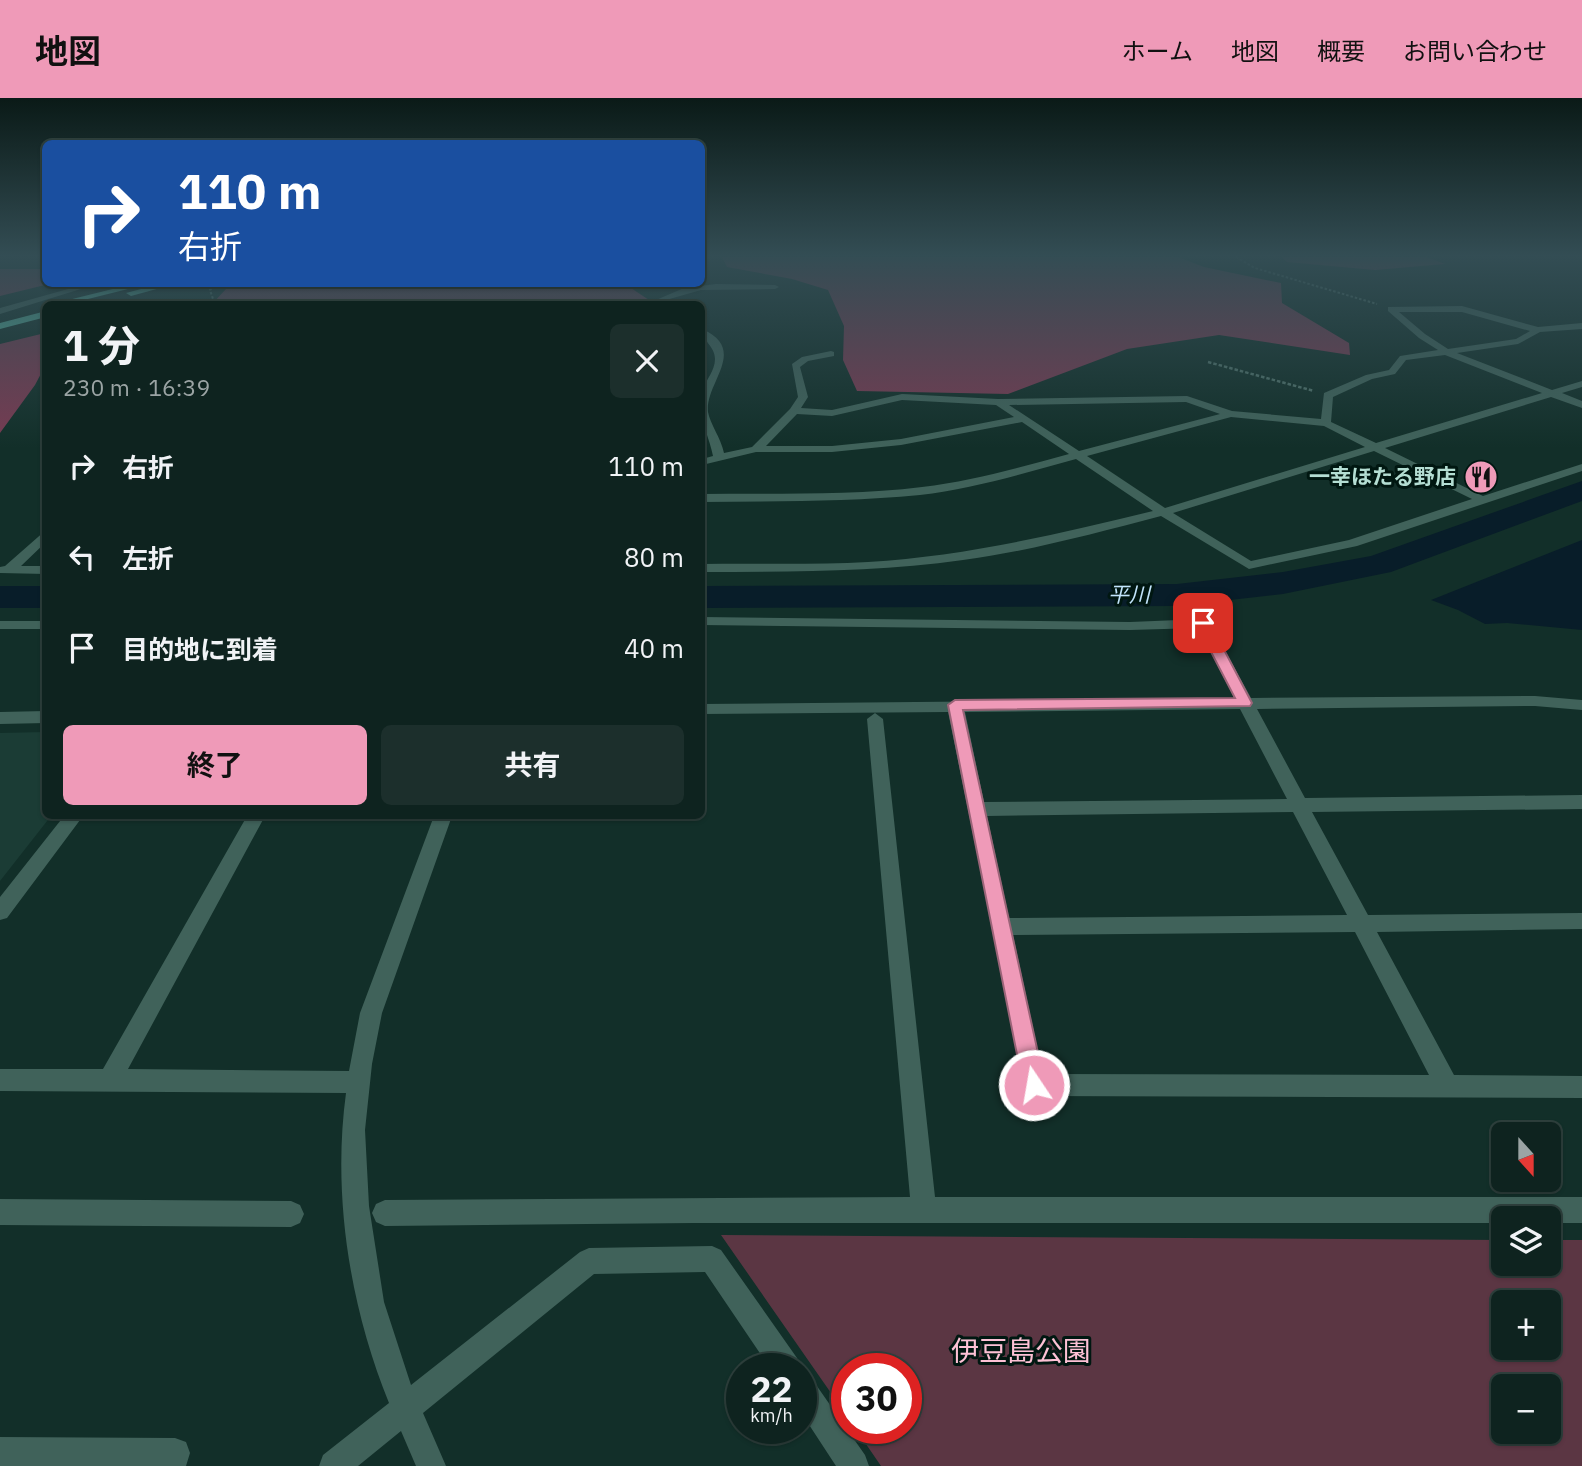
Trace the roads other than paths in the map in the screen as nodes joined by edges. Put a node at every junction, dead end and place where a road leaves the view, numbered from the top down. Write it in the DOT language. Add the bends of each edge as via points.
graph roads {
  1 [pos="20,321"];
  2 [pos="1405,321"];
  3 [pos="1505,321"];
  4 [pos="0,326"];
  5 [pos="1582,326"];
  6 [pos="1538,330"];
  7 [pos="705,334"];
  8 [pos="1447,352"];
  9 [pos="831,354"];
  10 [pos="1582,384"];
  11 [pos="1551,393"];
  12 [pos="705,402"];
  13 [pos="998,402"];
  14 [pos="1582,405"];
  15 [pos="794,411"];
  16 [pos="1231,414"];
  17 [pos="705,417"];
  18 [pos="1023,419"];
  19 [pos="1326,423"];
  20 [pos="1373,446"];
  21 [pos="756,449"];
  22 [pos="1077,455"];
  23 [pos="719,457"];
  24 [pos="705,462"];
  25 [pos="1582,467"];
  26 [pos="705,498"];
  27 [pos="1483,500"];
  28 [pos="1163,512"];
  29 [pos="42,537"];
  30 [pos="705,568"];
  31 [pos="4,570"];
  32 [pos="42,570"];
  33 [pos="705,621"];
  34 [pos="0,625"];
  35 [pos="42,625"];
  36 [pos="1245,703"];
  37 [pos="955,705"];
  38 [pos="1582,705"];
  39 [pos="705,709"];
  40 [pos="42,717"];
  41 [pos="0,718"];
  42 [pos="875,719"];
  43 [pos="1582,802"];
  44 [pos="1299,805"];
  45 [pos="977,809"];
  46 [pos="72,819"];
  47 [pos="254,819"];
  48 [pos="442,819"];
  49 [pos="0,912"];
  50 [pos="1582,921"];
  51 [pos="1362,923"];
  52 [pos="1001,927"];
  53 [pos="0,1080"];
  54 [pos="110,1080"];
  55 [pos="359,1082"];
  56 [pos="1448,1087"];
  57 [pos="1582,1087"];
  58 [pos="924,1210"];
  59 [pos="1582,1210"];
  60 [pos="0,1212"];
  61 [pos="385,1213"];
  62 [pos="291,1214"];
  63 [pos="777,1353"];
  64 [pos="407,1408"];
  65 [pos="817,1412"];
  66 [pos="0,1452"];
  67 [pos="171,1466"];
  68 [pos="334,1466"];
  69 [pos="431,1466"];
  70 [pos="854,1466"];
  1 -- 4 [label="highway"];
  2 -- 8 [label="street"];
  3 -- 6 [label="street"];
  5 -- 6 [label="street"];
  6 -- 8 [label="street" via="1518,341"];
  7 -- 12 [label="street" via="716,342 720,353"];
  8 -- 11 [label="street"];
  8 -- 19 [label="street" via="1404,358 1392,372 1328,395"];
  9 -- 15 [label="street" via="795,366 803,397"];
  10 -- 11 [label="street"];
  11 -- 14 [label="street"];
  11 -- 20 [label="street"];
  13 -- 15 [label="street" via="902,397 832,413"];
  13 -- 16 [label="street" via="1187,399"];
  13 -- 18 [label="street"];
  15 -- 21 [label="street"];
  16 -- 19 [label="street"];
  16 -- 22 [label="street"];
  17 -- 23 [label="street"];
  18 -- 21 [label="street" via="901,442 832,449"];
  18 -- 22 [label="street"];
  19 -- 20 [label="street"];
  20 -- 27 [label="street"];
  20 -- 28 [label="street"];
  21 -- 23 [label="street"];
  22 -- 26 [label="street" via="922,491"];
  22 -- 28 [label="street"];
  23 -- 24 [label="street"];
  25 -- 27 [label="street"];
  27 -- 28 [label="street" via="1352,543 1249,565"];
  28 -- 30 [label="street" via="1043,542 963,556 840,567"];
  29 -- 31 [label="street"];
  31 -- 32 [label="street"];
  33 -- 36 [label="street" via="1203,623"];
  34 -- 35 [label="street"];
  36 -- 37 [label="street"];
  36 -- 38 [label="street" via="1535,701"];
  36 -- 44 [label="street"];
  37 -- 39 [label="street"];
  37 -- 45 [label="street"];
  40 -- 41 [label="street"];
  42 -- 58 [label="street"];
  43 -- 44 [label="street"];
  44 -- 45 [label="street"];
  44 -- 51 [label="street"];
  45 -- 52 [label="street"];
  46 -- 49 [label="street"];
  47 -- 54 [label="street"];
  48 -- 55 [label="street" via="372,1013"];
  50 -- 51 [label="street"];
  51 -- 52 [label="street"];
  51 -- 56 [label="street"];
  52 -- 56 [label="street" via="1034,1085"];
  53 -- 54 [label="street"];
  54 -- 55 [label="street"];
  55 -- 64 [label="street" via="353,1130 356,1206 370,1301"];
  56 -- 57 [label="street"];
  58 -- 59 [label="street"];
  58 -- 61 [label="street"];
  60 -- 62 [label="street"];
  63 -- 64 [label="street" via="712,1259 589,1261"];
  64 -- 68 [label="street"];
  64 -- 69 [label="street"];
  65 -- 70 [label="street"];
  66 -- 67 [label="street" via="175,1453"];
}
